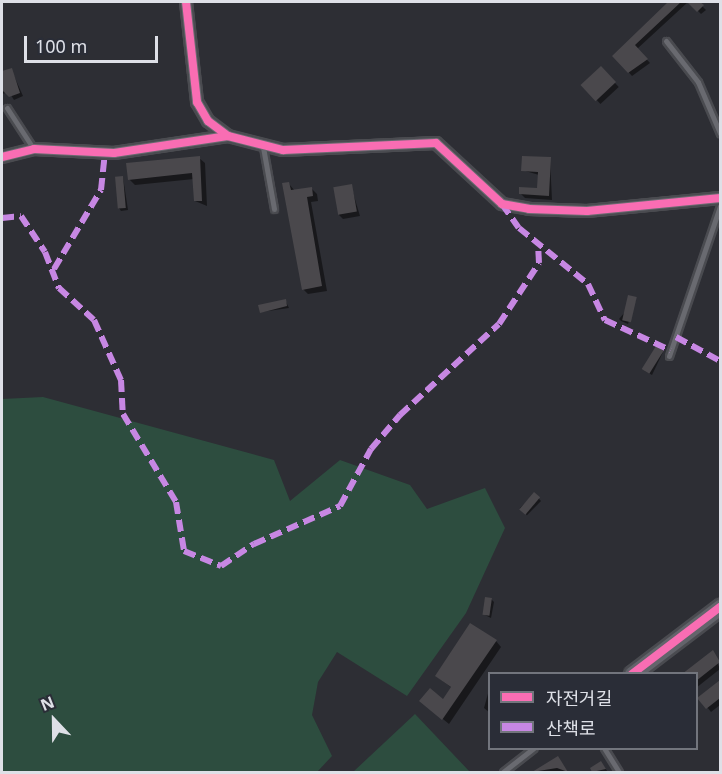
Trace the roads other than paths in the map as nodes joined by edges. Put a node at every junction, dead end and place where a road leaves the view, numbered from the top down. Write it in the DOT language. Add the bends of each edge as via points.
graph roads {
  1 [pos="186,2"];
  2 [pos="666,41"];
  3 [pos="7,108"];
  4 [pos="720,133"];
  5 [pos="228,136"];
  6 [pos="263,147"];
  7 [pos="34,149"];
  8 [pos="2,157"];
  9 [pos="720,198"];
  10 [pos="720,206"];
  11 [pos="274,209"];
  12 [pos="669,356"];
  13 [pos="720,607"];
  14 [pos="635,672"];
  15 [pos="531,750"];
  16 [pos="605,750"];
  17 [pos="503,772"];
  18 [pos="619,772"];
  1 -- 5 [label="street" via="197,102 208,121"];
  2 -- 4 [label="lane" via="698,82"];
  3 -- 7 [label="lane"];
  5 -- 6 [label="street"];
  5 -- 7 [label="street" via="114,153"];
  6 -- 9 [label="street" via="436,143 502,204 528,209 587,211"];
  6 -- 11 [label="lane"];
  7 -- 8 [label="street"];
  10 -- 12 [label="lane"];
  13 -- 14 [label="street"];
  15 -- 17 [label="lane"];
  16 -- 18 [label="lane"];
}
